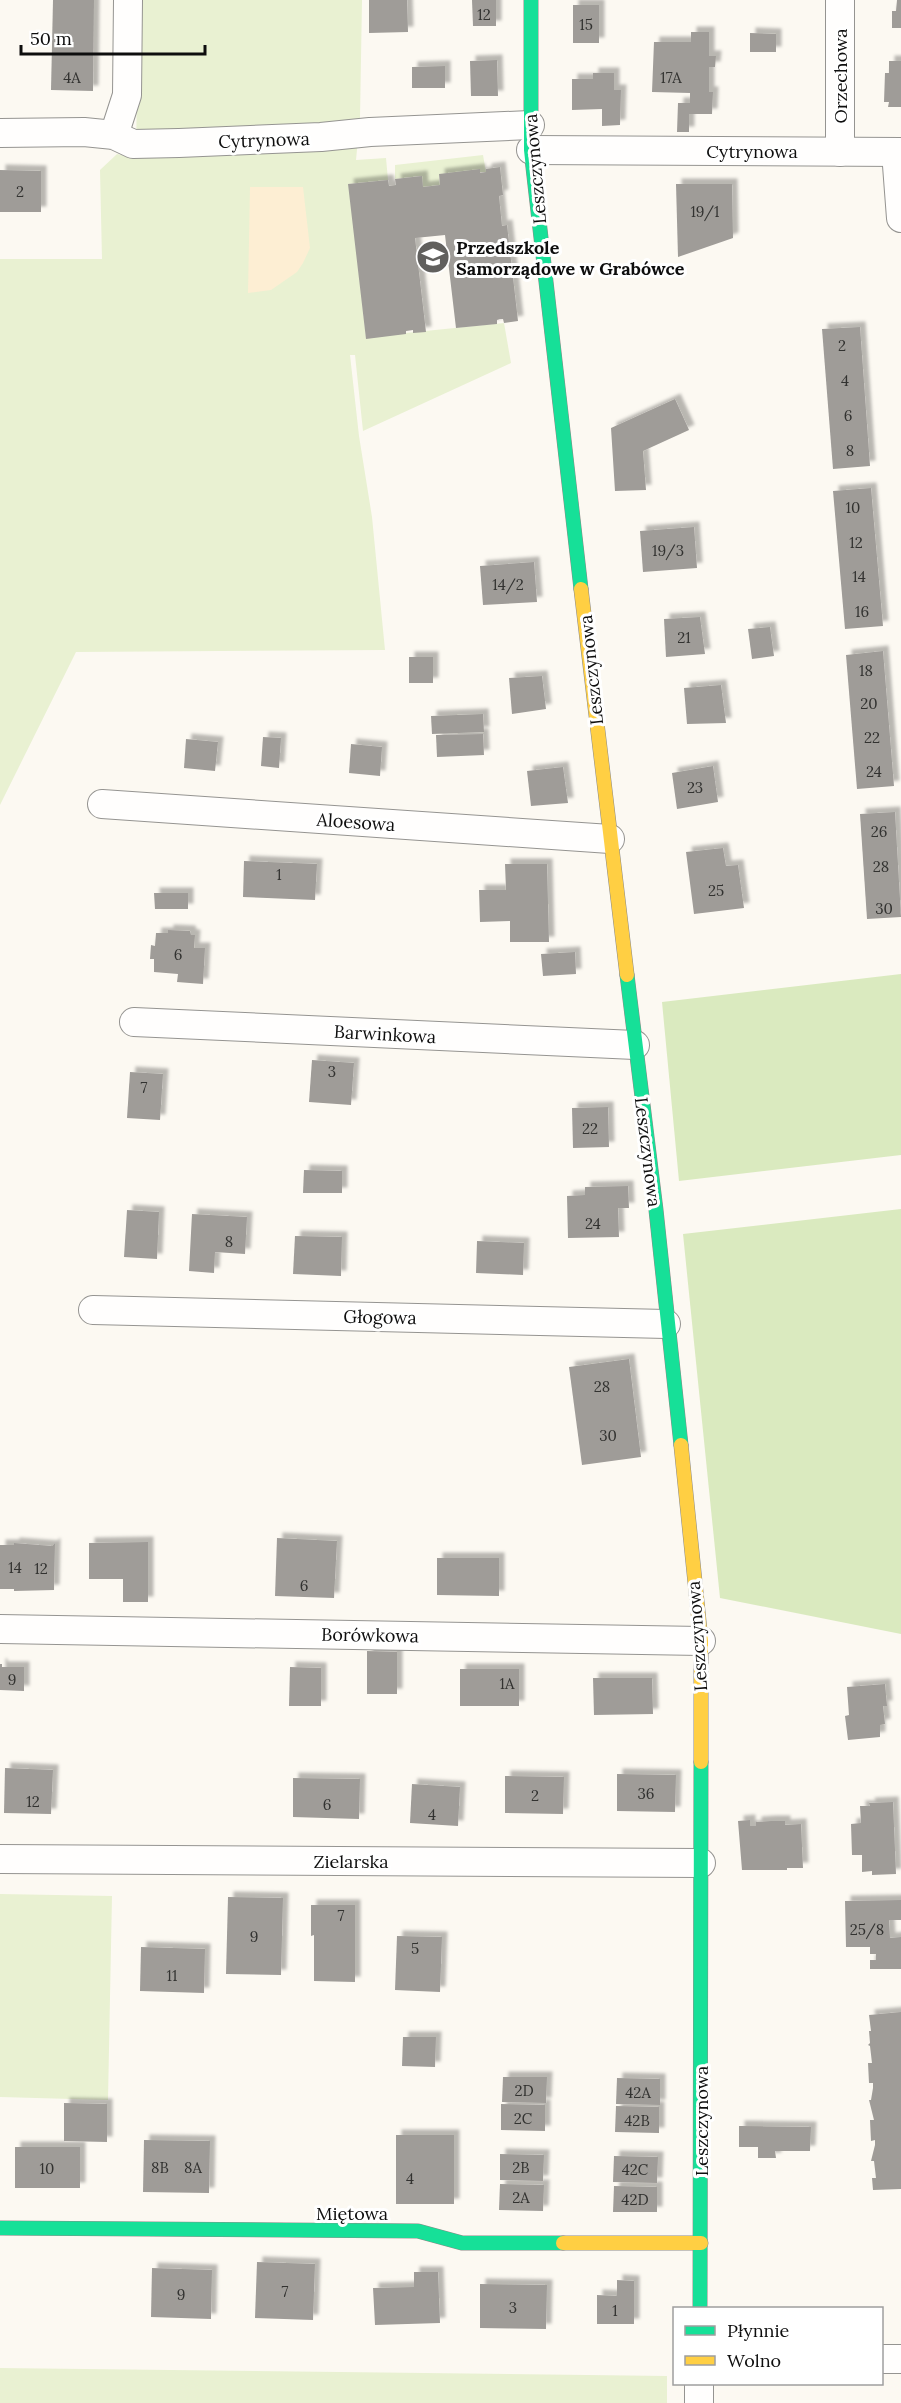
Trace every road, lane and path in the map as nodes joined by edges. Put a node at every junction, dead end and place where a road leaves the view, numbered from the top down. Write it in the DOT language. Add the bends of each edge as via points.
graph roads {
  1 [pos="128,0"];
  2 [pos="531,0"];
  3 [pos="840,0"];
  4 [pos="0,133"];
  5 [pos="114,135"];
  6 [pos="531,138"];
  7 [pos="840,152"];
  8 [pos="898,152"];
  9 [pos="901,219"];
  10 [pos="102,804"];
  11 [pos="610,839"];
  12 [pos="134,1022"];
  13 [pos="635,1046"];
  14 [pos="93,1310"];
  15 [pos="666,1324"];
  16 [pos="0,1629"];
  17 [pos="701,1641"];
  18 [pos="0,1859"];
  19 [pos="701,1863"];
  20 [pos="0,2228"];
  21 [pos="701,2243"];
  22 [pos="700,2307"];
  23 [pos="883,2359"];
  24 [pos="901,2359"];
  25 [pos="699,2385"];
  26 [pos="699,2403"];
  1 -- 5 [label="street" via="127,94"];
  2 -- 6 [label="street, Leszczynowa"];
  3 -- 7 [label="street, Orzechowa"];
  4 -- 5 [label="street, Cytrynowa"];
  5 -- 6 [label="street, Cytrynowa" via="133,144 370,132"];
  6 -- 7 [label="street, Cytrynowa"];
  6 -- 11 [label="street, Leszczynowa"];
  7 -- 8 [label="street, Cytrynowa"];
  8 -- 9 [label="street"];
  10 -- 11 [label="street, Aloesowa"];
  11 -- 13 [label="street, Leszczynowa"];
  12 -- 13 [label="street, Barwinkowa"];
  13 -- 15 [label="street, Leszczynowa"];
  14 -- 15 [label="street, Głogowa"];
  15 -- 17 [label="street, Leszczynowa"];
  16 -- 17 [label="street, Borówkowa"];
  17 -- 19 [label="street, Leszczynowa"];
  18 -- 19 [label="street, Zielarska"];
  19 -- 21 [label="street, Leszczynowa"];
  20 -- 21 [label="street, Miętowa" via="418,2231 462,2243"];
  21 -- 22 [label="street, Leszczynowa"];
  23 -- 24 [label="street"];
  25 -- 26 [label="street"];
}
